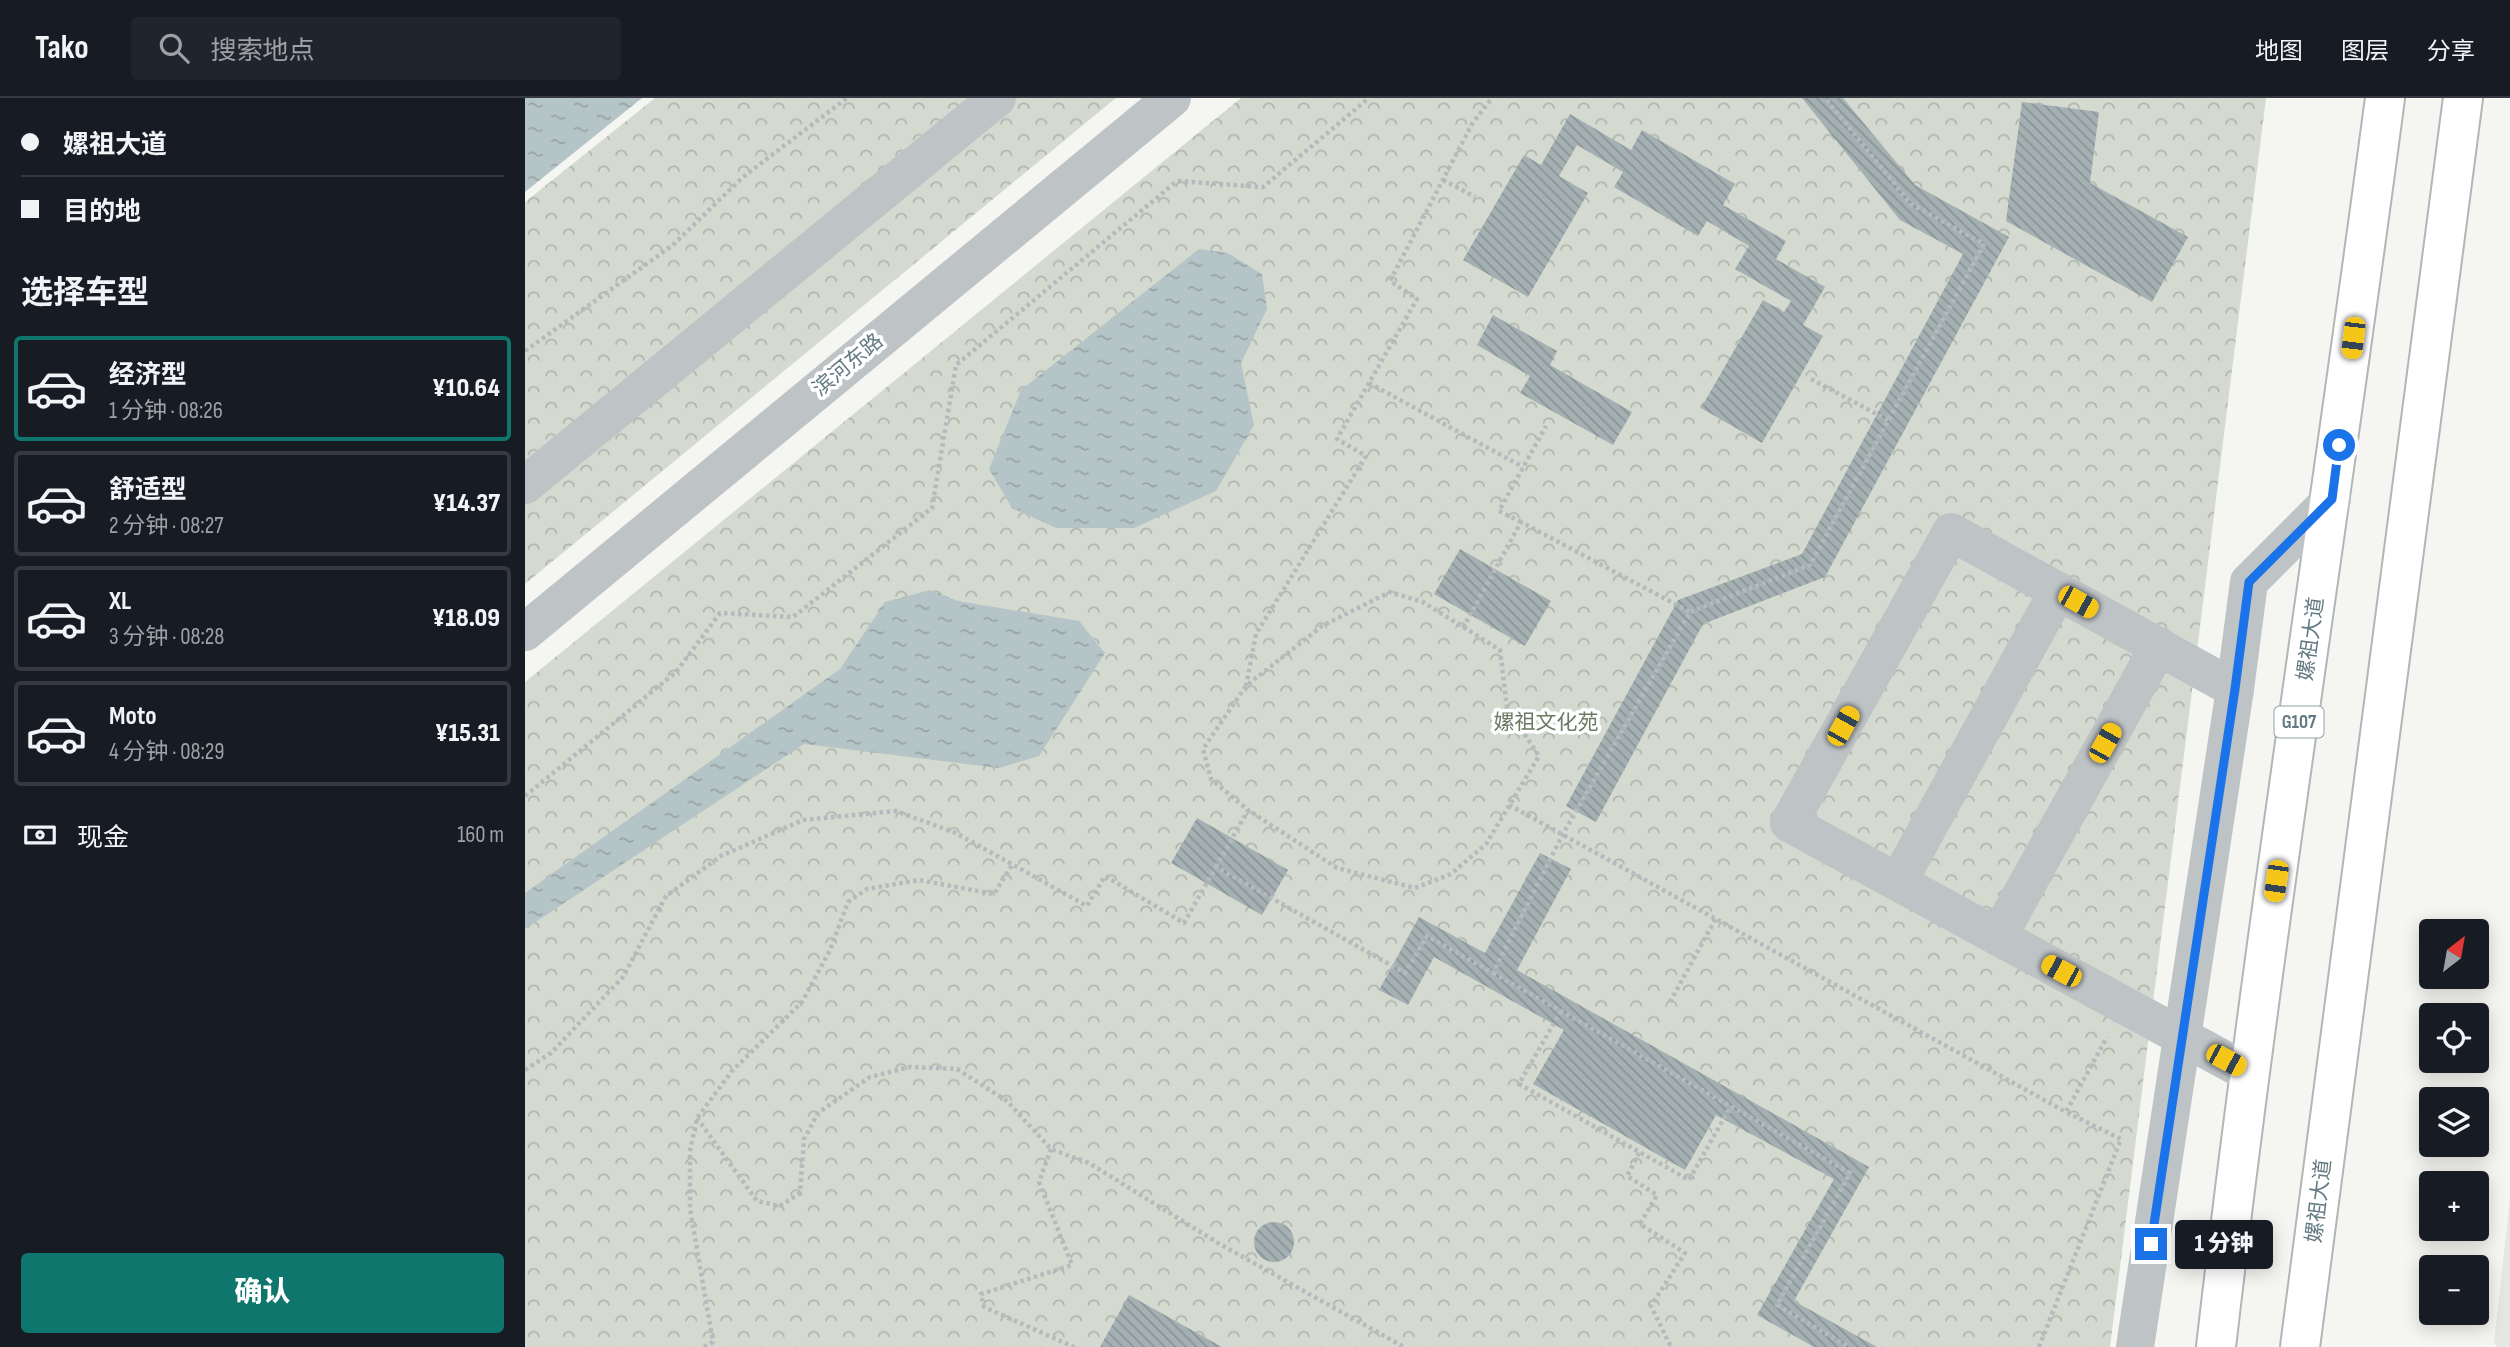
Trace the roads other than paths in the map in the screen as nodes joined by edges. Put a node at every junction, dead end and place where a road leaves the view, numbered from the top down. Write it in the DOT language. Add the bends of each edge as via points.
graph roads {
  1 [pos="997,98"];
  2 [pos="1172,98"];
  3 [pos="2385,98"];
  4 [pos="2463,98"];
  5 [pos="525,485"];
  6 [pos="2332,499"];
  7 [pos="2058,591"];
  8 [pos="525,632"];
  9 [pos="2159,646"];
  10 [pos="2235,689"];
  11 [pos="1898,882"];
  12 [pos="1998,937"];
  13 [pos="2182,1037"];
  14 [pos="2248,1072"];
  15 [pos="2135,1347"];
  16 [pos="2215,1347"];
  17 [pos="2300,1347"];
  1 -- 5 [label="street"];
  2 -- 8 [label="street, 滨河东路"];
  3 -- 6 [label="highway, 嫘祖大道 / G107"];
  4 -- 17 [label="highway, 嫘祖大道"];
  6 -- 10 [label="street" via="2249,582"];
  6 -- 14 [label="highway, 嫘祖大道 / G107"];
  7 -- 9 [label="street"];
  7 -- 11 [label="street"];
  7 -- 11 [label="street" via="1951,533 1789,823"];
  9 -- 10 [label="street"];
  9 -- 12 [label="street"];
  10 -- 13 [label="street"];
  11 -- 12 [label="street"];
  12 -- 13 [label="street"];
  13 -- 14 [label="street"];
  13 -- 15 [label="street"];
  14 -- 16 [label="highway, 嫘祖大道 / G107"];
}
